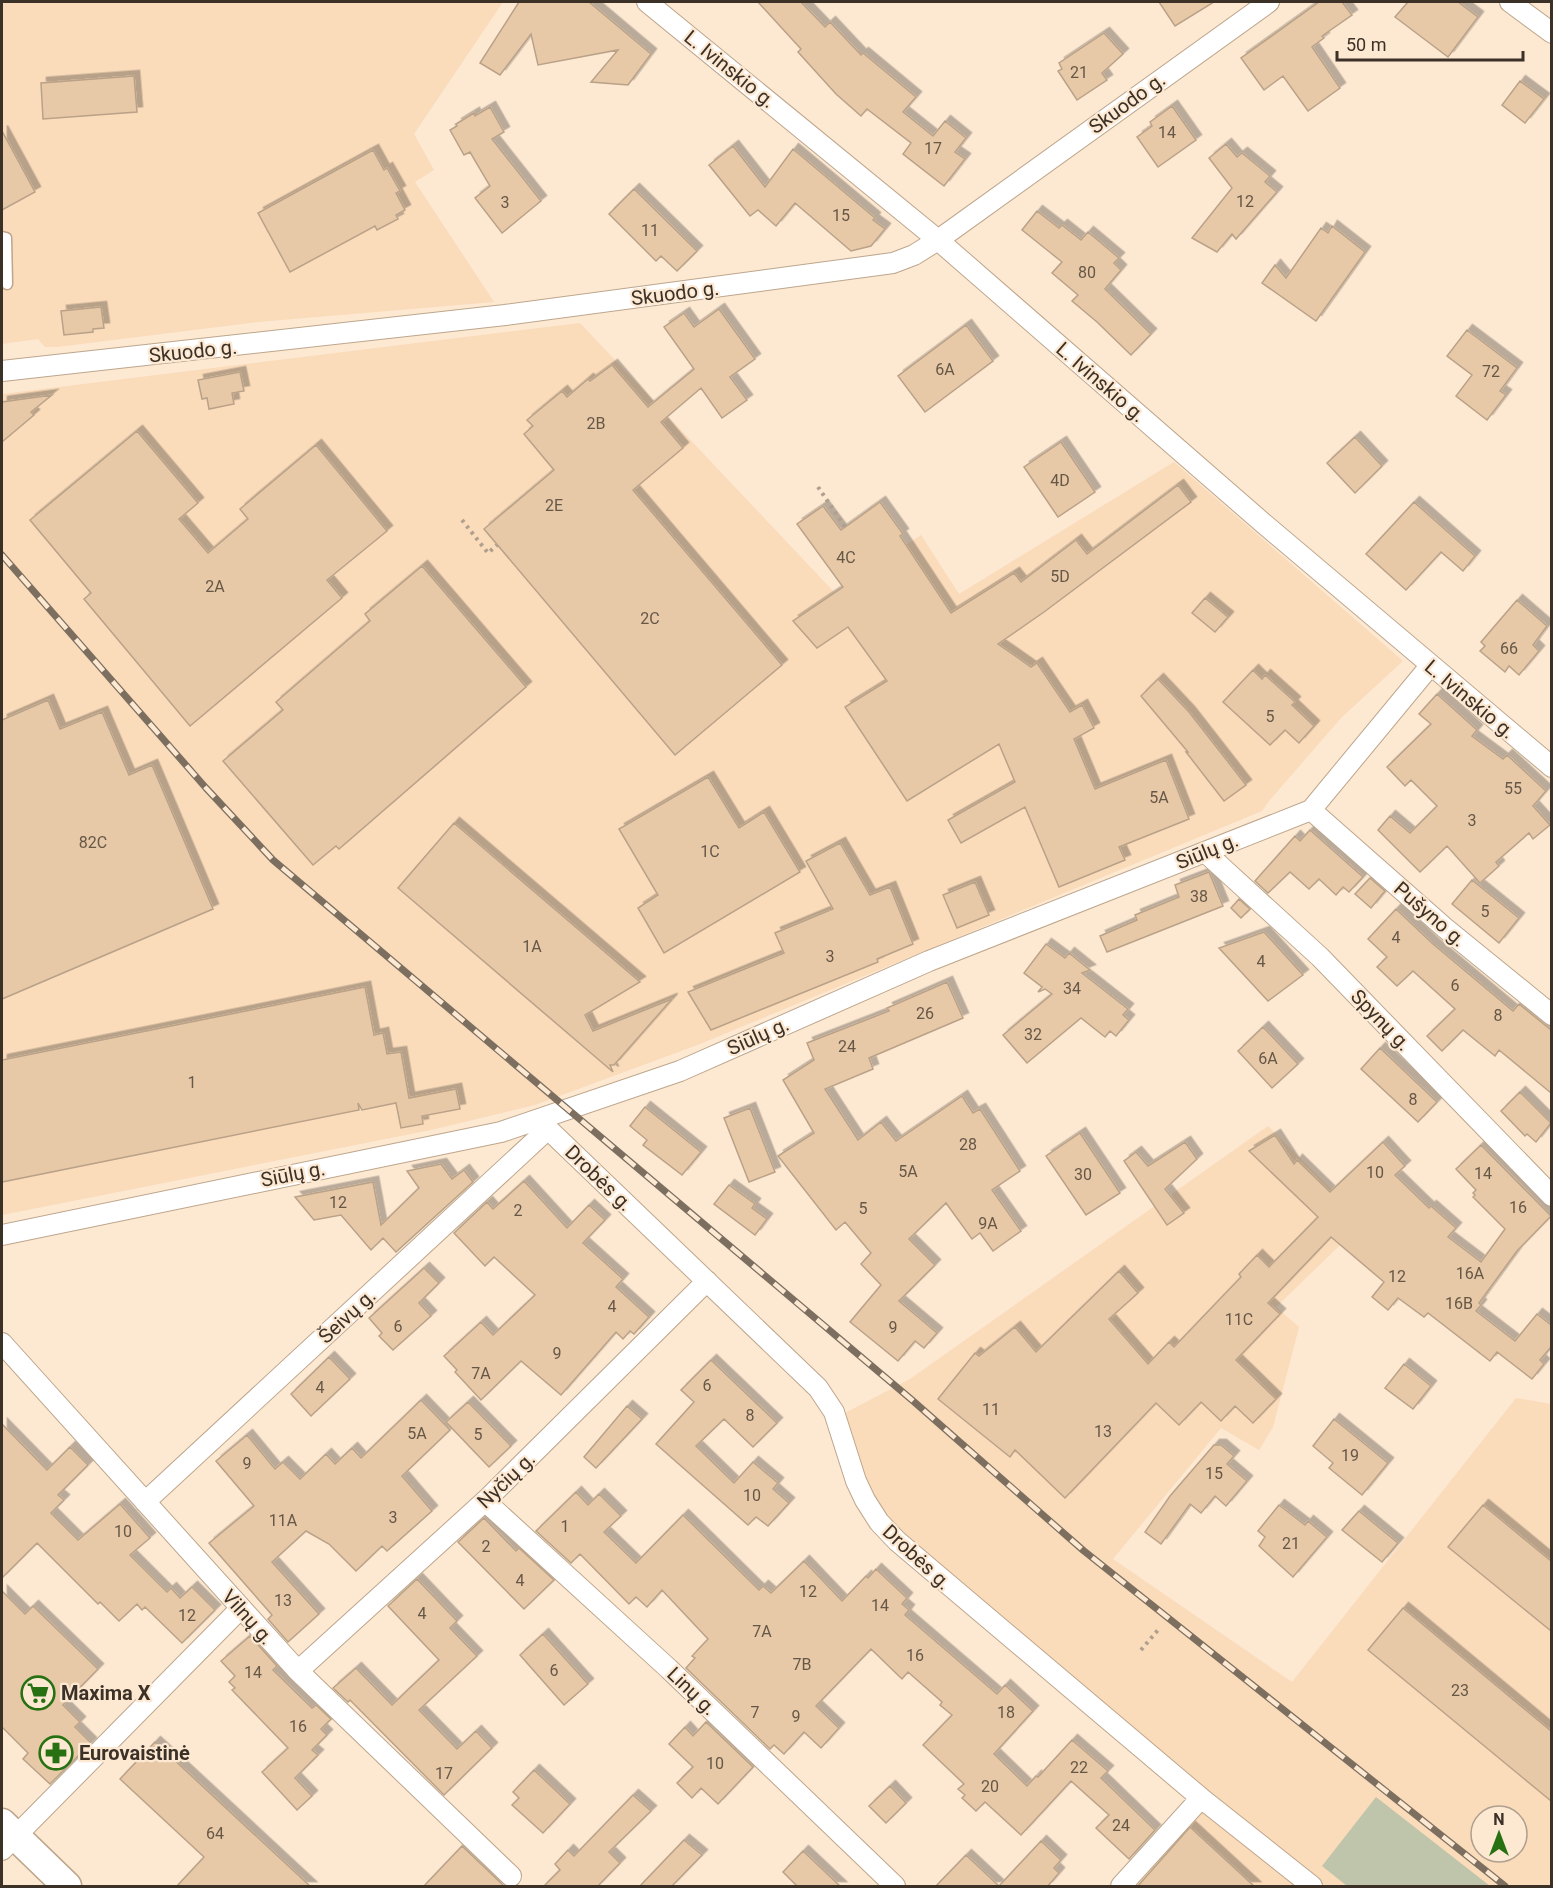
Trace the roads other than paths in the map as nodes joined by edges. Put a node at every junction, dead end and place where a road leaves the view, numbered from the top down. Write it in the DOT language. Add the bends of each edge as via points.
graph roads {
  1 [pos="647,2"];
  2 [pos="1269,2"];
  3 [pos="1510,2"];
  4 [pos="1551,33"];
  5 [pos="2,237"];
  6 [pos="938,240"];
  7 [pos="7,284"];
  8 [pos="2,371"];
  9 [pos="1430,666"];
  10 [pos="1551,767"];
  11 [pos="1311,810"];
  12 [pos="1205,852"];
  13 [pos="1551,1015"];
  14 [pos="546,1124"];
  15 [pos="1551,1196"];
  16 [pos="2,1235"];
  17 [pos="707,1281"];
  18 [pos="2,1342"];
  19 [pos="485,1501"];
  20 [pos="146,1502"];
  21 [pos="240,1609"];
  22 [pos="298,1671"];
  23 [pos="1201,1798"];
  24 [pos="6,1836"];
  25 [pos="511,1876"];
  26 [pos="67,1887"];
  27 [pos="895,1887"];
  28 [pos="1121,1887"];
  29 [pos="1312,1887"];
  1 -- 6 [label="street, L. Ivinskio g."];
  2 -- 6 [label="street, Skuodo g."];
  3 -- 4 [label="street"];
  5 -- 7 [label="lane" via="6,238"];
  6 -- 8 [label="street, Skuodo g." via="914,255 873,267 505,315"];
  6 -- 9 [label="street, L. Ivinskio g."];
  9 -- 10 [label="street, L. Ivinskio g."];
  9 -- 11 [label="street, Siūlų g."];
  11 -- 12 [label="street, Siūlų g."];
  11 -- 13 [label="street, Pušyno g." via="1444,928"];
  12 -- 14 [label="street, Siūlų g." via="929,961 680,1071"];
  12 -- 15 [label="street, Spynų g." via="1320,957"];
  14 -- 16 [label="street, Siūlų g."];
  14 -- 17 [label="street, Drobės g."];
  14 -- 20 [label="street, Šeivų g."];
  17 -- 19 [label="street, Nyčių g."];
  17 -- 23 [label="street, Drobės g." via="818,1388 834,1412 855,1481 879,1522 897,1541"];
  18 -- 20 [label="street, Vilnų g."];
  19 -- 22 [label="street, Nyčių g."];
  19 -- 27 [label="street, Linų g." via="669,1669"];
  20 -- 21 [label="street, Vilnų g."];
  21 -- 22 [label="street, Vilnų g."];
  21 -- 24 [label="street" via="41,1809"];
  22 -- 25 [label="street, Vilnų g."];
  23 -- 28 [label="street"];
  23 -- 29 [label="street, Drobės g."];
  24 -- 26 [label="main road"];
}
